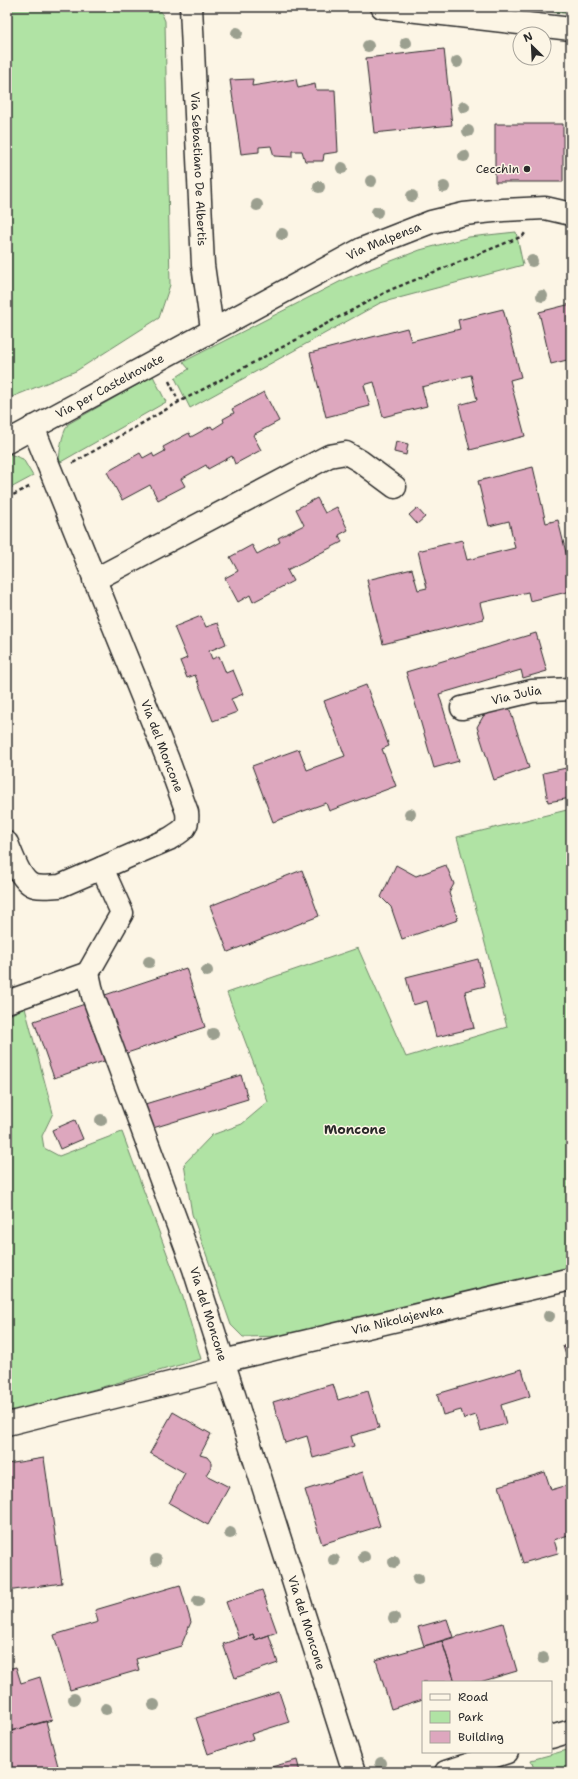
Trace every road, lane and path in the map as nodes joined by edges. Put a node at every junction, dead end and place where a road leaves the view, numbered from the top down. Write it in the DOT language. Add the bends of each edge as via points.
graph roads {
  1 [pos="191,7"];
  2 [pos="382,7"];
  3 [pos="571,29"];
  4 [pos="545,208"];
  5 [pos="571,214"];
  6 [pos="212,329"];
  7 [pos="33,428"];
  8 [pos="7,442"];
  9 [pos="52,474"];
  10 [pos="395,487"];
  11 [pos="7,498"];
  12 [pos="94,580"];
  13 [pos="571,689"];
  14 [pos="462,708"];
  15 [pos="7,843"];
  16 [pos="102,868"];
  17 [pos="88,973"];
  18 [pos="7,1002"];
  19 [pos="571,1279"];
  20 [pos="225,1365"];
  21 [pos="7,1424"];
  22 [pos="571,1731"];
  23 [pos="552,1737"];
  24 [pos="504,1753"];
  25 [pos="354,1772"];
  26 [pos="446,1772"];
  1 -- 6 [label="street, Via Sebastiano De Albertis" via="203,265"];
  2 -- 3 [label="street"];
  4 -- 5 [label="street, Via Malpensa"];
  4 -- 6 [label="street, Via Malpensa" via="472,213 431,222 362,249"];
  4 -- 9 [label="path" via="523,236 390,290 179,402"];
  6 -- 7 [label="street, Via per Castelnovate"];
  7 -- 8 [label="street, Via per Castelnovate"];
  7 -- 9 [label="street, Via del Moncone"];
  9 -- 11 [label="path"];
  9 -- 12 [label="street, Via del Moncone"];
  10 -- 12 [label="street" via="346,453 329,456"];
  12 -- 16 [label="street, Via del Moncone" via="168,760 188,821 183,831 169,839"];
  13 -- 14 [label="street, Via Julia" via="532,691"];
  15 -- 16 [label="street, Via del Moncone" via="22,875 33,886 60,886"];
  16 -- 17 [label="street" via="122,913"];
  17 -- 18 [label="street"];
  17 -- 20 [label="street, Via del Moncone" via="96,1003 194,1269"];
  19 -- 20 [label="street, Via Nikolajewka"];
  20 -- 21 [label="street, Via Nikolajewka"];
  20 -- 25 [label="street, Via del Moncone"];
  22 -- 23 [label="street"];
  24 -- 26 [label="street"];
}
